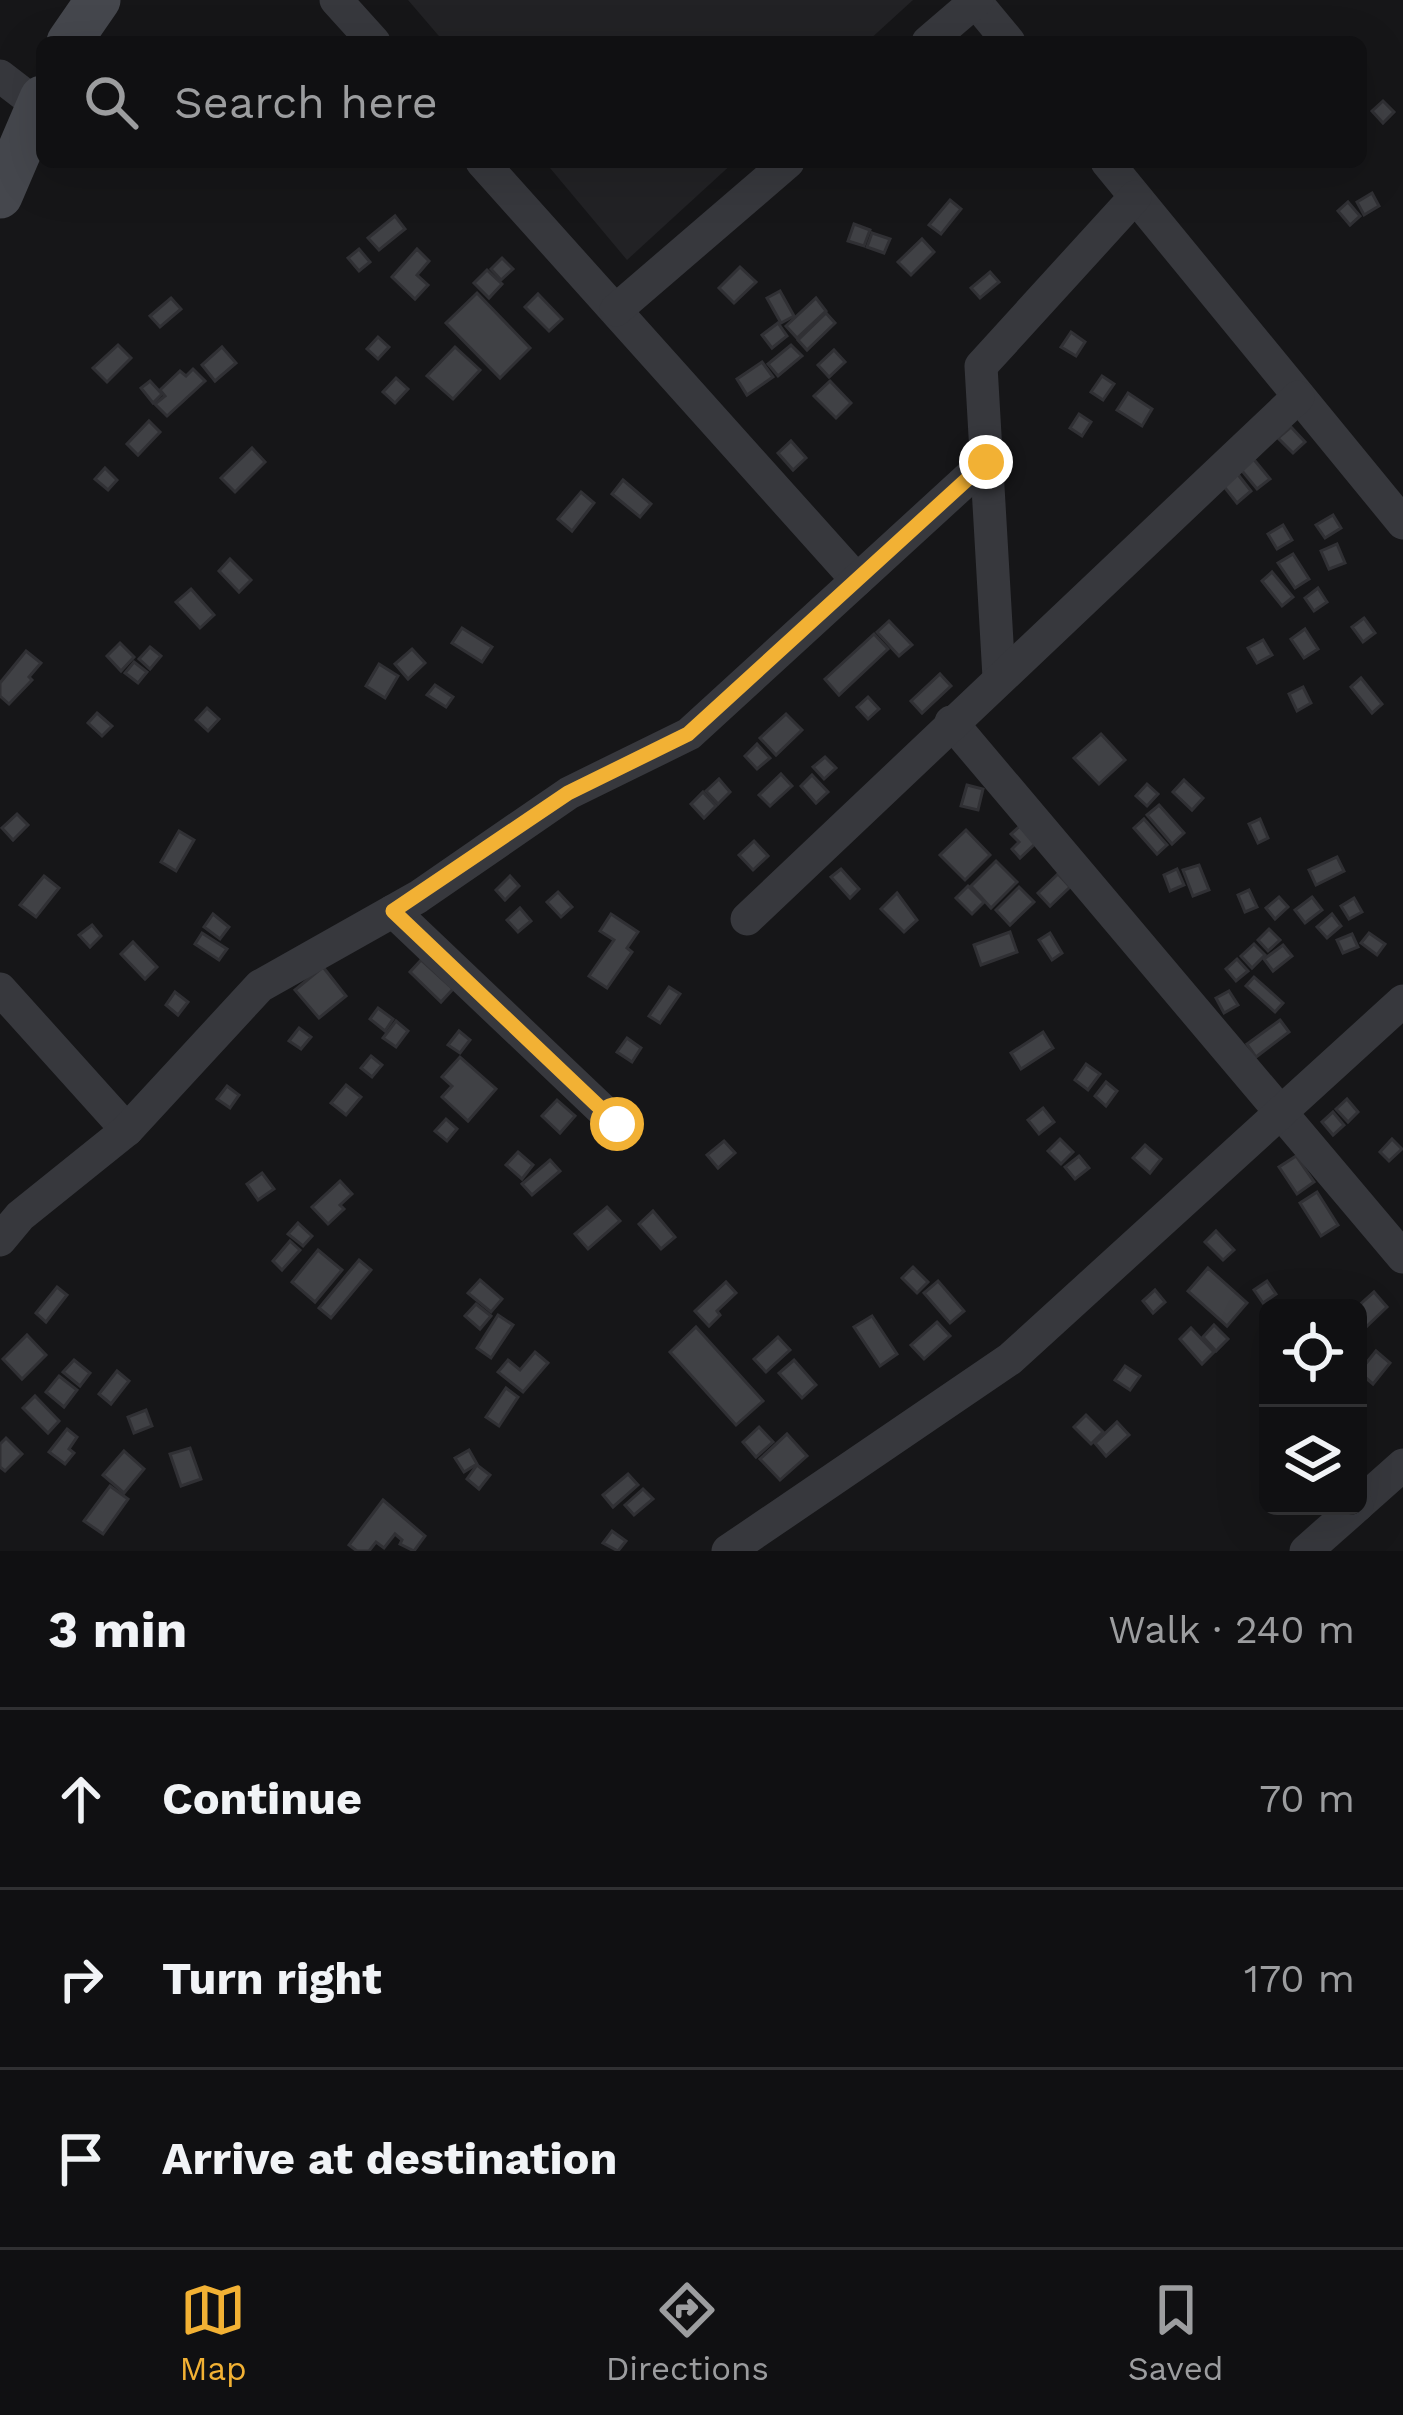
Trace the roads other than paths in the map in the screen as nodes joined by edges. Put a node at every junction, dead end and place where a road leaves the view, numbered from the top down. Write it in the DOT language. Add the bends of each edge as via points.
graph roads {
  1 [pos="98,0"];
  2 [pos="336,0"];
  3 [pos="976,1"];
  4 [pos="73,36"];
  5 [pos="369,36"];
  6 [pos="935,36"];
  7 [pos="1004,36"];
  8 [pos="0,76"];
  9 [pos="36,99"];
  10 [pos="36,111"];
  11 [pos="487,168"];
  12 [pos="781,168"];
  13 [pos="1112,168"];
  14 [pos="0,196"];
  15 [pos="1135,197"];
  16 [pos="616,310"];
  17 [pos="1298,397"];
  18 [pos="986,462"];
  19 [pos="1403,523"];
  20 [pos="857,580"];
  21 [pos="999,677"];
  22 [pos="951,722"];
  23 [pos="393,911"];
  24 [pos="747,919"];
  25 [pos="0,989"];
  26 [pos="1403,1001"];
  27 [pos="1280,1113"];
  28 [pos="617,1124"];
  29 [pos="127,1130"];
  30 [pos="7,1220"];
  31 [pos="1403,1257"];
  32 [pos="1403,1466"];
  33 [pos="1367,1497"];
  34 [pos="1347,1515"];
  35 [pos="728,1551"];
  36 [pos="1306,1551"];
  1 -- 4 [label="street"];
  2 -- 5 [label="street"];
  3 -- 6 [label="street"];
  3 -- 7 [label="street"];
  8 -- 9 [label="street"];
  10 -- 14 [label="street"];
  11 -- 16 [label="street"];
  12 -- 16 [label="street"];
  13 -- 15 [label="street"];
  15 -- 17 [label="street"];
  15 -- 18 [label="street" via="981,366"];
  16 -- 20 [label="street"];
  17 -- 19 [label="street"];
  17 -- 21 [label="street"];
  18 -- 20 [label="street"];
  18 -- 21 [label="street"];
  20 -- 23 [label="street" via="688,734 568,793"];
  21 -- 22 [label="street"];
  22 -- 24 [label="street"];
  22 -- 27 [label="street"];
  23 -- 28 [label="street"];
  23 -- 29 [label="street" via="260,986"];
  25 -- 29 [label="street"];
  26 -- 27 [label="street"];
  27 -- 31 [label="street"];
  27 -- 35 [label="street" via="1010,1359"];
  29 -- 30 [label="street"];
  32 -- 33 [label="street"];
  34 -- 36 [label="street"];
}
